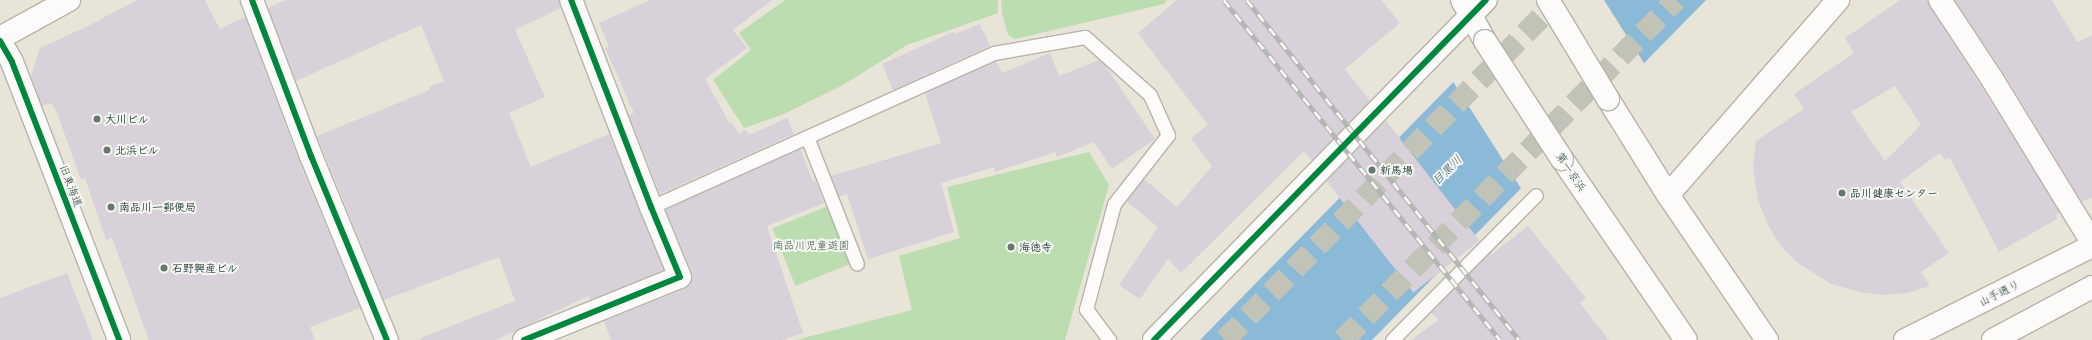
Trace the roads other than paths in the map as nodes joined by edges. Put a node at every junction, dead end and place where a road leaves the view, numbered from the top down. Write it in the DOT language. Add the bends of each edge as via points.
graph roads {
  1 [pos="69,0"];
  2 [pos="252,0"];
  3 [pos="571,0"];
  4 [pos="1486,0"];
  5 [pos="1548,0"];
  6 [pos="1838,0"];
  7 [pos="1940,0"];
  8 [pos="1466,8"];
  9 [pos="0,38"];
  10 [pos="0,41"];
  11 [pos="807,137"];
  12 [pos="1536,195"];
  13 [pos="1668,195"];
  14 [pos="651,207"];
  15 [pos="2092,242"];
  16 [pos="2092,246"];
  17 [pos="857,264"];
  18 [pos="2092,287"];
  19 [pos="119,340"];
  20 [pos="387,340"];
  21 [pos="524,340"];
  22 [pos="1109,340"];
  23 [pos="1154,340"];
  24 [pos="1392,340"];
  25 [pos="1686,340"];
  26 [pos="1767,340"];
  27 [pos="1905,340"];
  28 [pos="1993,340"];
  1 -- 9 [label="main road"];
  2 -- 20 [label="main road" via="311,156"];
  3 -- 14 [label="main road"];
  4 -- 8 [label="main road"];
  5 -- 13 [label="main road, bridge"];
  6 -- 13 [label="main road"];
  7 -- 15 [label="main road" via="1992,79"];
  8 -- 23 [label="main road"];
  8 -- 25 [label="main road, 第一京浜, bridge" via="1562,159"];
  10 -- 19 [label="main road, 旧東海道" via="17,76"];
  11 -- 14 [label="lane"];
  11 -- 17 [label="lane"];
  11 -- 22 [label="lane" via="994,53 1085,37 1150,95 1168,134 1114,204 1086,309"];
  12 -- 24 [label="lane"];
  13 -- 26 [label="main road"];
  14 -- 21 [label="main road" via="680,277"];
  16 -- 27 [label="main road, 山手通り"];
  18 -- 28 [label="main road"];
}
